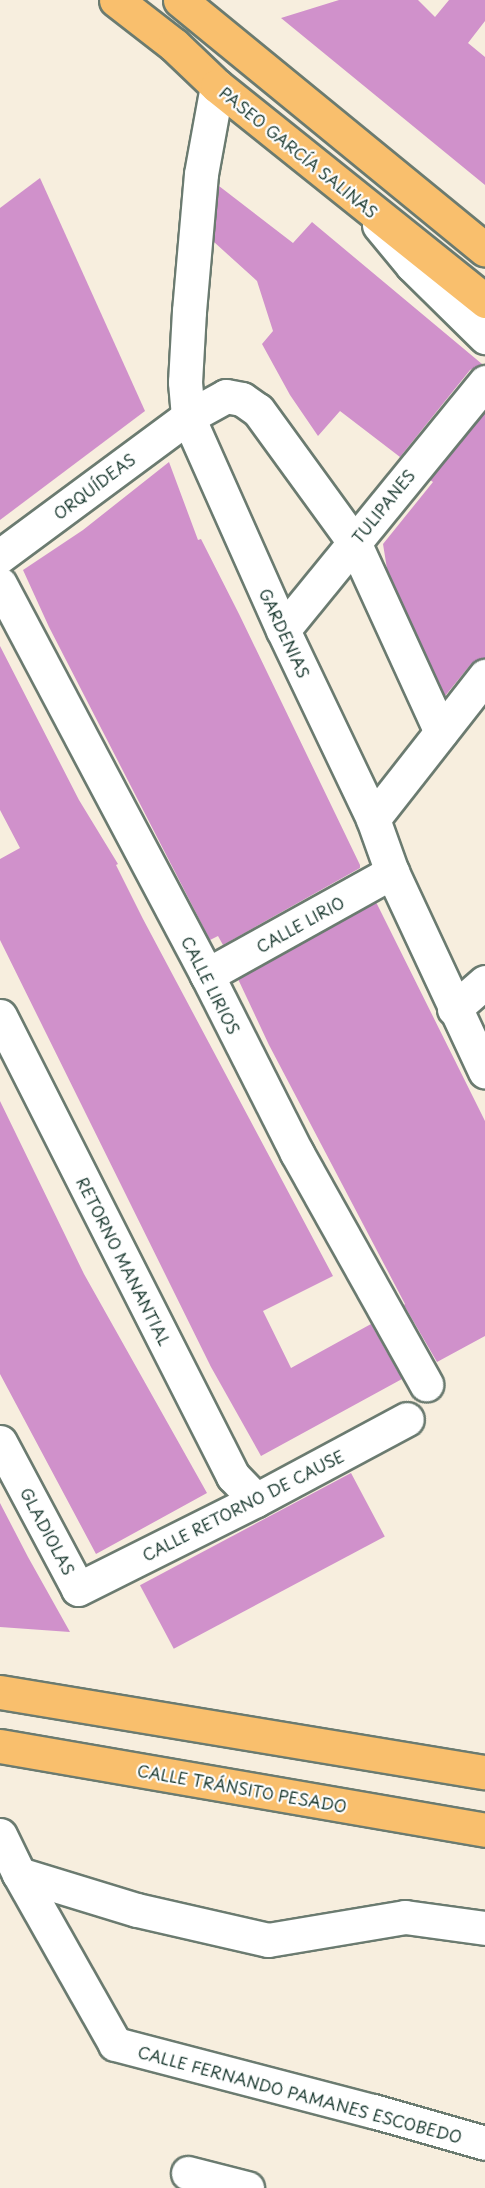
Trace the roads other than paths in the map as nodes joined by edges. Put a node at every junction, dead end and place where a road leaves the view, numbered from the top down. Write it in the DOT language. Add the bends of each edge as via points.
graph roads {
  1 [pos="116,0"];
  2 [pos="180,0"];
  3 [pos="217,86"];
  4 [pos="366,206"];
  5 [pos="480,242"];
  6 [pos="485,300"];
  7 [pos="485,337"];
  8 [pos="485,382"];
  9 [pos="188,417"];
  10 [pos="354,542"];
  11 [pos="0,556"];
  12 [pos="0,584"];
  13 [pos="283,630"];
  14 [pos="485,676"];
  15 [pos="441,732"];
  16 [pos="373,819"];
  17 [pos="392,872"];
  18 [pos="207,975"];
  19 [pos="485,982"];
  20 [pos="454,1009"];
  21 [pos="2,1025"];
  22 [pos="485,1071"];
  23 [pos="426,1384"];
  24 [pos="407,1419"];
  25 [pos="0,1442"];
  26 [pos="256,1500"];
  27 [pos="78,1589"];
  28 [pos="0,1692"];
  29 [pos="0,1746"];
  30 [pos="485,1772"];
  31 [pos="485,1830"];
  32 [pos="0,1835"];
  33 [pos="20,1874"];
  34 [pos="485,1928"];
  35 [pos="485,2143"];
  36 [pos="188,2173"];
  37 [pos="247,2188"];
  1 -- 3 [label="main road, PASEO GARCÍA SALINAS" via="174,45"];
  2 -- 5 [label="main road"];
  3 -- 4 [label="main road, PASEO GARCÍA SALINAS"];
  3 -- 9 [label="street, GARDENIAS" via="201,174 185,382"];
  4 -- 6 [label="main road, PASEO GARCÍA SALINAS"];
  4 -- 7 [label="street" via="412,265"];
  8 -- 10 [label="street, TULIPANES"];
  9 -- 10 [label="street, ORQUÍDEAS" via="226,396 242,399 258,410"];
  9 -- 11 [label="street, ORQUÍDEAS"];
  9 -- 13 [label="street, GARDENIAS"];
  10 -- 13 [label="street, TULIPANES"];
  10 -- 15 [label="street"];
  12 -- 18 [label="street, CALLE LIRIOS"];
  13 -- 16 [label="street, GARDENIAS"];
  14 -- 15 [label="street"];
  15 -- 16 [label="street"];
  16 -- 17 [label="street, GARDENIAS"];
  17 -- 18 [label="street, CALLE LIRIO"];
  17 -- 20 [label="street, GARDENIAS"];
  18 -- 23 [label="street, CALLE LIRIOS" via="297,1153"];
  19 -- 20 [label="street"];
  20 -- 22 [label="street, GARDENIAS"];
  21 -- 26 [label="street, RETORNO MANANTIAL" via="233,1476"];
  24 -- 26 [label="street, CALLE RETORNO DE CAUSE"];
  25 -- 27 [label="street, GLADIOLAS"];
  26 -- 27 [label="street, CALLE RETORNO DE CAUSE"];
  28 -- 30 [label="main road"];
  29 -- 31 [label="main road, CALLE TRÁNSITO PESADO"];
  32 -- 33 [label="street"];
  33 -- 34 [label="street" via="137,1910 268,1940 405,1917"];
  33 -- 35 [label="street, CALLE FERNANDO PAMANES ESCOBEDO" via="115,2044"];
  36 -- 37 [label="street"];
}
